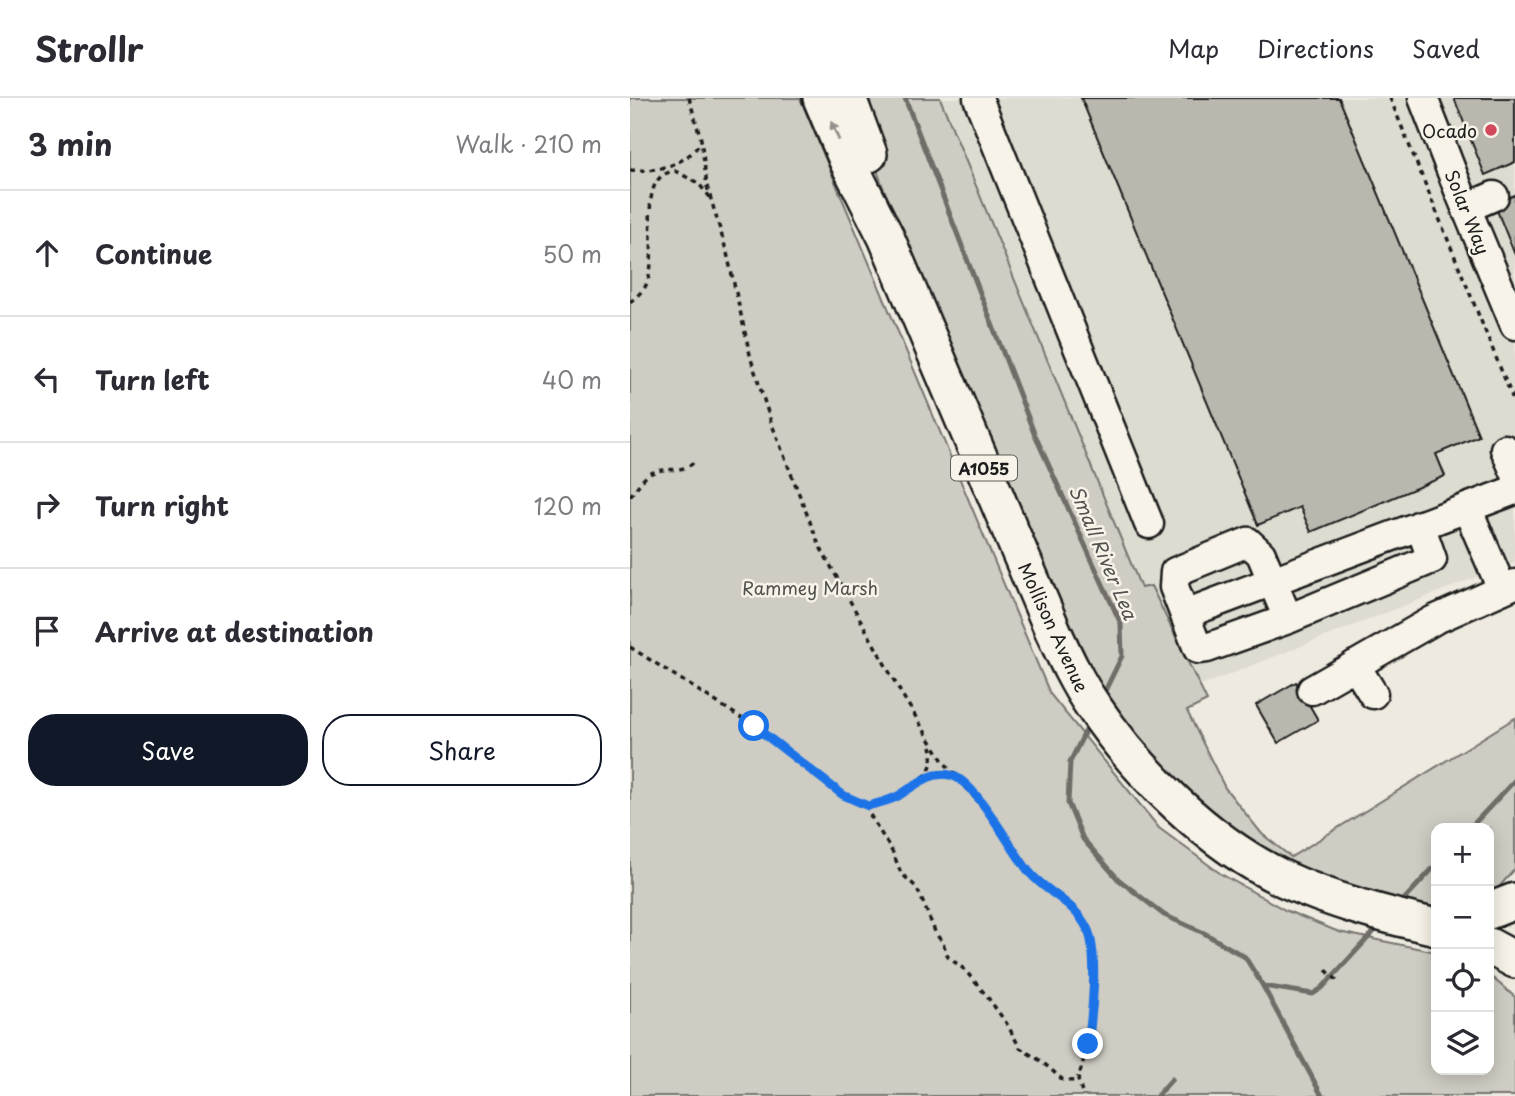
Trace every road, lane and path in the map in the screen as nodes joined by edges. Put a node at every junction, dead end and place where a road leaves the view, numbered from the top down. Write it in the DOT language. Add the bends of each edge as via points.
graph roads {
  1 [pos="689,98"];
  2 [pos="821,98"];
  3 [pos="848,98"];
  4 [pos="978,98"];
  5 [pos="1390,98"];
  6 [pos="1423,98"];
  7 [pos="701,141"];
  8 [pos="630,170"];
  9 [pos="647,183"];
  10 [pos="1494,196"];
  11 [pos="711,199"];
  12 [pos="1466,208"];
  13 [pos="886,237"];
  14 [pos="646,243"];
  15 [pos="630,302"];
  16 [pos="1515,325"];
  17 [pos="1515,404"];
  18 [pos="693,458"];
  19 [pos="1515,486"];
  20 [pos="630,496"];
  21 [pos="1467,508"];
  22 [pos="1149,524"];
  23 [pos="1420,525"];
  24 [pos="1272,581"];
  25 [pos="1509,587"];
  26 [pos="1185,614"];
  27 [pos="1289,619"];
  28 [pos="630,647"];
  29 [pos="1354,665"];
  30 [pos="1312,691"];
  31 [pos="1373,694"];
  32 [pos="931,744"];
  33 [pos="957,776"];
  34 [pos="927,777"];
  35 [pos="870,814"];
  36 [pos="1515,901"];
  37 [pos="1494,909"];
  38 [pos="1425,925"];
  39 [pos="1494,949"];
  40 [pos="1515,960"];
  41 [pos="1326,970"];
  42 [pos="1339,982"];
  43 [pos="1079,1076"];
  44 [pos="1083,1096"];
  1 -- 7 [label="path"];
  13 -- 2 [label="main road, Mollison Avenue / A1055, one-way"];
  3 -- 13 [label="main road, Mollison Avenue / A1055" via="868,150"];
  4 -- 22 [label="street"];
  5 -- 17 [label="path"];
  6 -- 12 [label="street, Solar Way"];
  7 -- 8 [label="path" via="680,163"];
  7 -- 11 [label="path"];
  9 -- 11 [label="path" via="675,171 698,183"];
  10 -- 12 [label="street"];
  11 -- 32 [label="path" via="751,359 815,534"];
  12 -- 16 [label="street, Solar Way"];
  13 -- 38 [label="main road, Mollison Avenue / A1055" via="1053,631 1095,708 1144,771 1219,839 1283,878"];
  14 -- 15 [label="path" via="649,273 645,287"];
  18 -- 20 [label="path" via="684,469 649,474"];
  19 -- 21 [label="street"];
  21 -- 23 [label="street"];
  21 -- 25 [label="street"];
  23 -- 24 [label="street"];
  23 -- 27 [label="street" via="1432,559"];
  24 -- 26 [label="street"];
  24 -- 26 [label="street" via="1261,554 1248,542 1175,572 1174,587"];
  24 -- 27 [label="street"];
  25 -- 29 [label="street" via="1434,620"];
  26 -- 27 [label="street" via="1198,649"];
  28 -- 34 [label="path" via="754,726 855,801 868,806 895,797"];
  29 -- 30 [label="street"];
  29 -- 31 [label="street"];
  32 -- 33 [label="path"];
  32 -- 34 [label="path" via="934,760"];
  33 -- 34 [label="path" via="939,773"];
  33 -- 43 [label="path" via="1031,874 1073,908 1087,929 1092,952 1092,1018"];
  35 -- 43 [label="path" via="901,873 920,895 948,957 986,995 1020,1048 1063,1080 1074,1082"];
  36 -- 37 [label="main road"];
  39 -- 40 [label="main road"];
  41 -- 42 [label="path"];
  43 -- 44 [label="path"];
}
